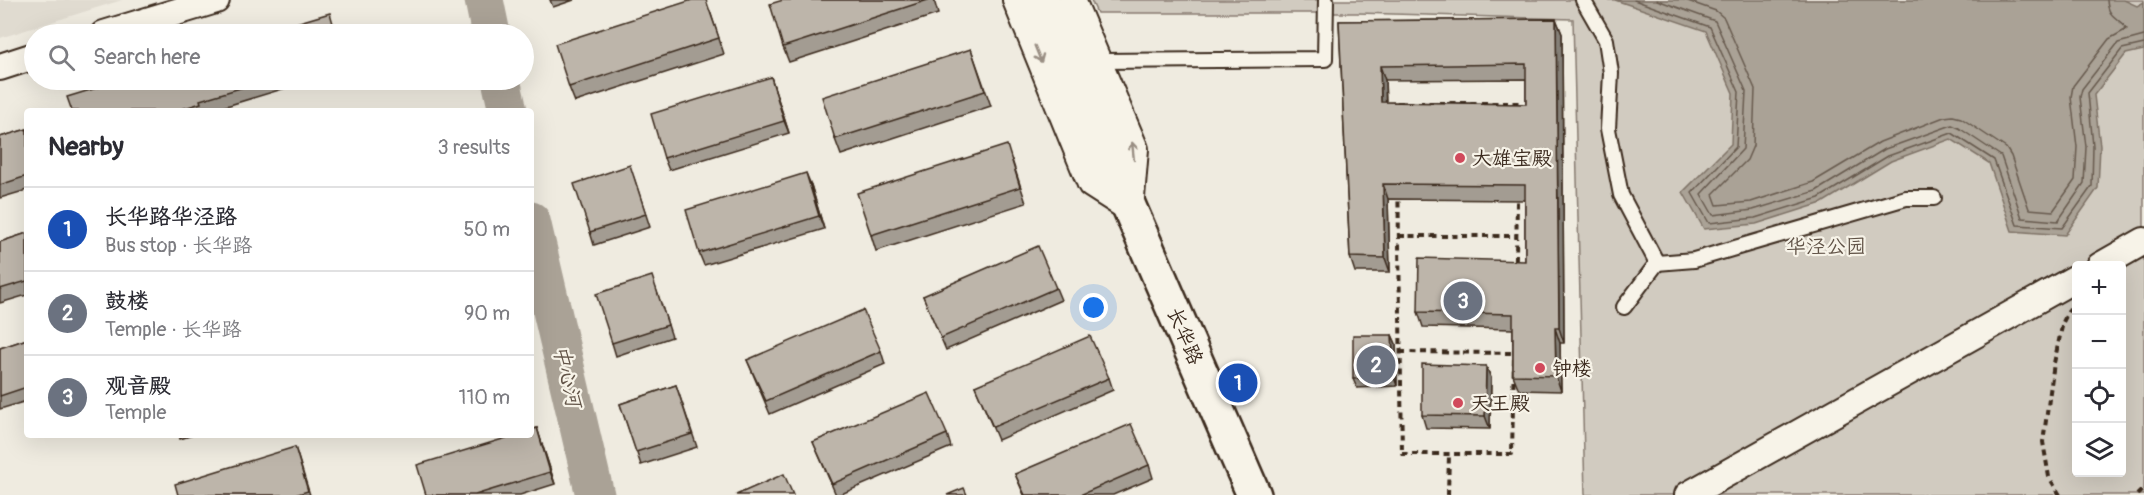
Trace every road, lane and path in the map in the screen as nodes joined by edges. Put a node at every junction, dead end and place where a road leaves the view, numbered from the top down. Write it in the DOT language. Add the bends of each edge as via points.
graph roads {
  1 [pos="216,0"];
  2 [pos="1016,0"];
  3 [pos="1043,0"];
  4 [pos="1072,0"];
  5 [pos="1326,0"];
  6 [pos="1583,0"];
  7 [pos="137,24"];
  8 [pos="24,59"];
  9 [pos="1098,62"];
  10 [pos="0,67"];
  11 [pos="1934,198"];
  12 [pos="1130,209"];
  13 [pos="1399,236"];
  14 [pos="1517,236"];
  15 [pos="2144,241"];
  16 [pos="2109,261"];
  17 [pos="1657,263"];
  18 [pos="2072,280"];
  19 [pos="2072,304"];
  20 [pos="1624,307"];
  21 [pos="1400,352"];
  22 [pos="1515,353"];
  23 [pos="1449,454"];
  24 [pos="2144,488"];
  25 [pos="1254,495"];
  26 [pos="1448,495"];
  27 [pos="1688,495"];
  28 [pos="2060,495"];
  29 [pos="2137,495"];
  1 -- 7 [label="street"];
  2 -- 12 [label="street, one-way" via="1091,184"];
  3 -- 12 [label="street, 长华路"];
  4 -- 9 [label="street, 长华路"];
  5 -- 9 [label="lane" via="1325,59"];
  6 -- 17 [label="lane" via="1606,40 1611,73 1608,129 1621,195"];
  8 -- 10 [label="street"];
  12 -- 9 [label="street, 长华路, one-way" via="1135,148"];
  11 -- 17 [label="lane" via="1906,198 1694,260"];
  12 -- 25 [label="street, 长华路"];
  13 -- 14 [label="path"];
  13 -- 14 [label="path" via="1397,103 1520,103"];
  13 -- 21 [label="path"];
  14 -- 22 [label="path"];
  15 -- 16 [label="street"];
  17 -- 20 [label="lane"];
  18 -- 27 [label="street"];
  19 -- 28 [label="path" via="2056,353 2043,442 2049,477"];
  21 -- 22 [label="path"];
  21 -- 23 [label="path" via="1402,454"];
  22 -- 23 [label="path" via="1512,454"];
  23 -- 26 [label="path"];
  24 -- 29 [label="path"];
}
